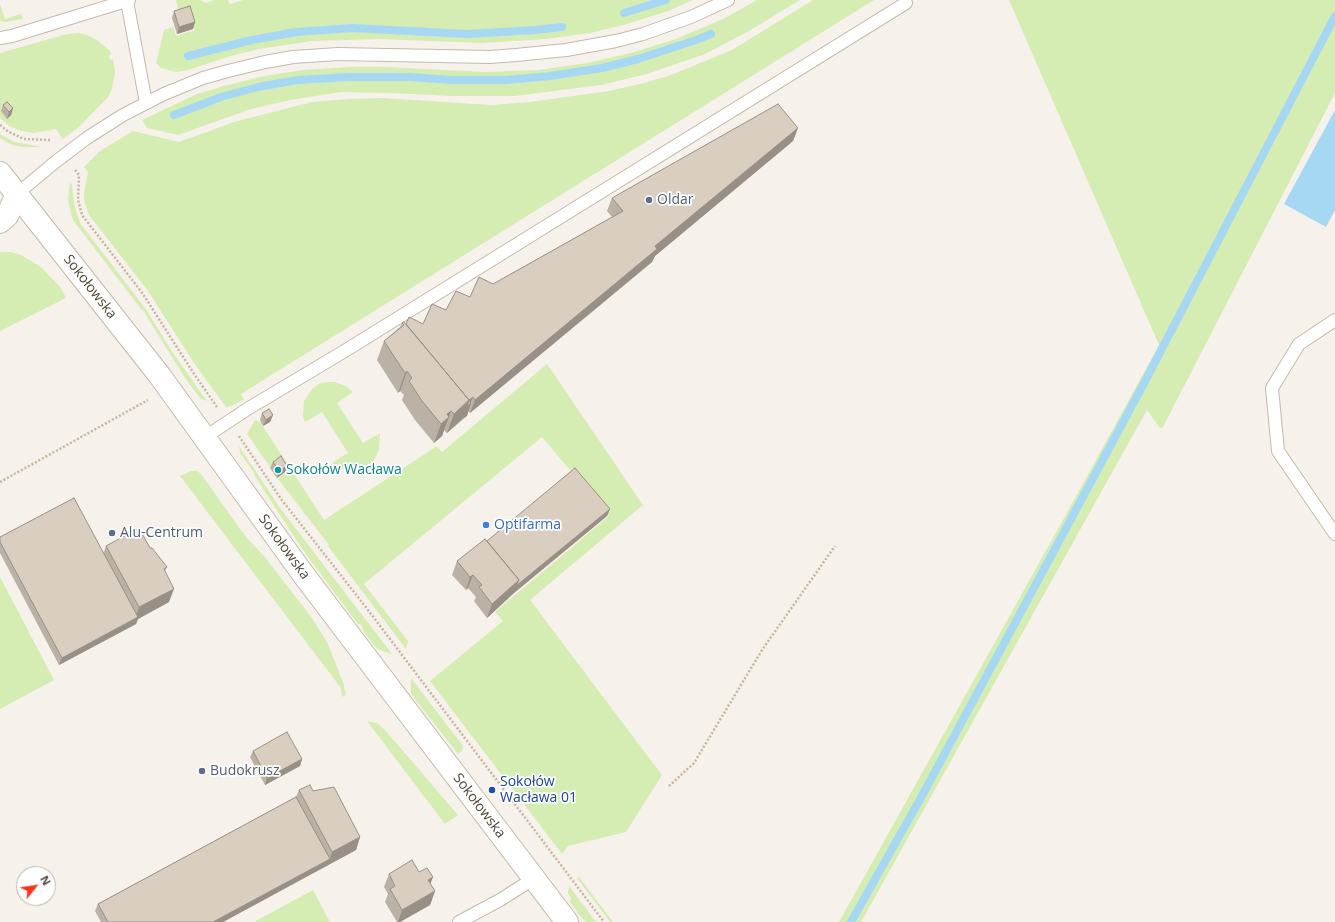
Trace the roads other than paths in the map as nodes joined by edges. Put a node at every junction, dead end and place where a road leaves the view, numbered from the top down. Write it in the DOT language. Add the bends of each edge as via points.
graph roads {
  1 [pos="128,0"];
  2 [pos="728,0"];
  3 [pos="906,3"];
  4 [pos="0,38"];
  5 [pos="146,103"];
  6 [pos="0,173"];
  7 [pos="8,196"];
  8 [pos="0,222"];
  9 [pos="1335,320"];
  10 [pos="205,437"];
  11 [pos="1335,534"];
  12 [pos="533,879"];
  13 [pos="459,922"];
  14 [pos="567,922"];
  1 -- 4 [label="lane"];
  1 -- 5 [label="lane"];
  2 -- 5 [label="lane" via="670,25 594,45 551,52 490,57 360,53 293,57 203,78"];
  3 -- 10 [label="lane" via="343,352 248,408"];
  5 -- 7 [label="lane" via="87,138"];
  6 -- 7 [label="street, Sokołowska"];
  7 -- 8 [label="street" via="6,216"];
  7 -- 10 [label="street, Sokołowska" via="167,385"];
  9 -- 11 [label="lane" via="1299,344 1272,388 1278,452"];
  10 -- 12 [label="street, Sokołowska" via="303,574"];
  12 -- 13 [label="lane"];
  12 -- 14 [label="street, Sokołowska"];
}
